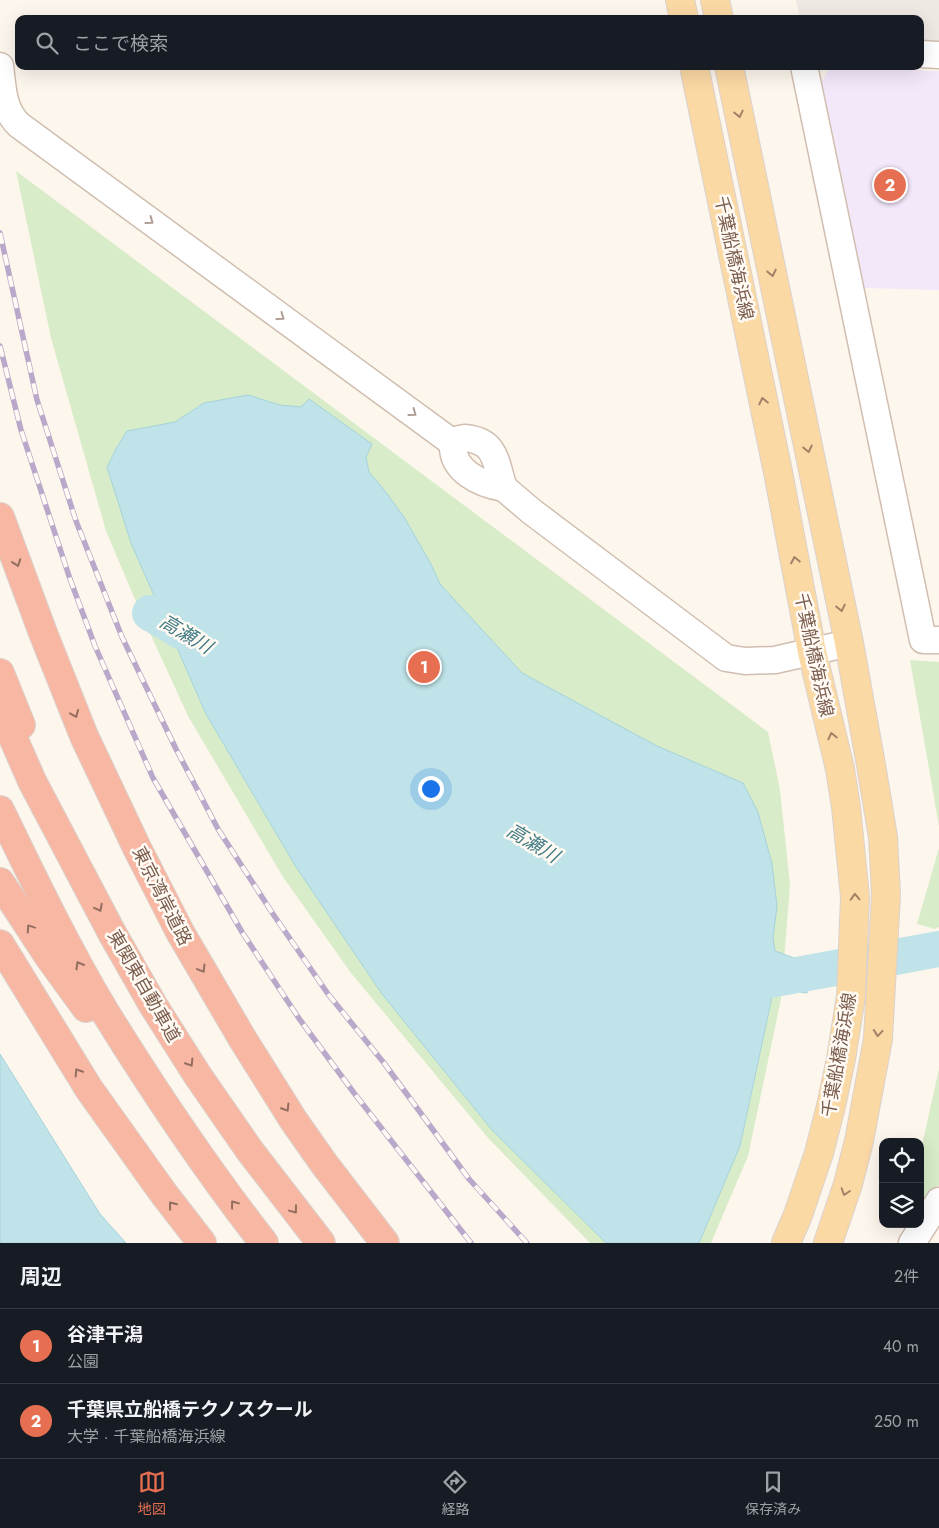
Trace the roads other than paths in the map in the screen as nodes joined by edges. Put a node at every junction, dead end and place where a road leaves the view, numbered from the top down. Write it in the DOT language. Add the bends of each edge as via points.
graph roads {
  1 [pos="680,0"];
  2 [pos="715,0"];
  3 [pos="683,15"];
  4 [pos="718,15"];
  5 [pos="924,54"];
  6 [pos="939,55"];
  7 [pos="0,66"];
  8 [pos="695,70"];
  9 [pos="730,70"];
  10 [pos="805,70"];
  11 [pos="0,517"];
  12 [pos="939,640"];
  13 [pos="849,643"];
  14 [pos="812,652"];
  15 [pos="0,673"];
  16 [pos="0,708"];
  17 [pos="37,779"];
  18 [pos="0,810"];
  19 [pos="0,882"];
  20 [pos="0,944"];
  21 [pos="185,1135"];
  22 [pos="939,1201"];
  23 [pos="202,1243"];
  24 [pos="264,1243"];
  25 [pos="321,1243"];
  26 [pos="385,1243"];
  27 [pos="786,1243"];
  28 [pos="828,1243"];
  29 [pos="912,1243"];
  1 -- 3 [label="main road"];
  2 -- 4 [label="main road"];
  5 -- 6 [label="street"];
  7 -- 14 [label="street, one-way" via="7,108 19,125 453,443 459,466 476,479 504,488 726,658 775,660"];
  14 -- 8 [label="main road, 千葉船橋海浜線, one-way"];
  9 -- 13 [label="main road, 千葉船橋海浜線, one-way"];
  10 -- 12 [label="street" via="922,640"];
  11 -- 26 [label="highway, 東京湾岸道路, one-way" via="84,736 180,932 294,1121"];
  13 -- 14 [label="street"];
  13 -- 28 [label="main road, 千葉船橋海浜線, one-way" via="882,837 885,935 878,1039 859,1141"];
  27 -- 14 [label="main road, 千葉船橋海浜線, one-way" via="811,1177 832,1106 851,996 854,946 855,897 846,807"];
  15 -- 17 [label="highway"];
  16 -- 17 [label="highway, 東関東自動車道"];
  17 -- 25 [label="highway, 東関東自動車道, one-way" via="76,865 153,1005 250,1152"];
  21 -- 18 [label="highway, one-way" via="90,986"];
  21 -- 19 [label="highway, one-way" via="60,972"];
  23 -- 20 [label="highway, one-way" via="89,1089"];
  24 -- 21 [label="highway, one-way"];
  22 -- 29 [label="street"];
}
